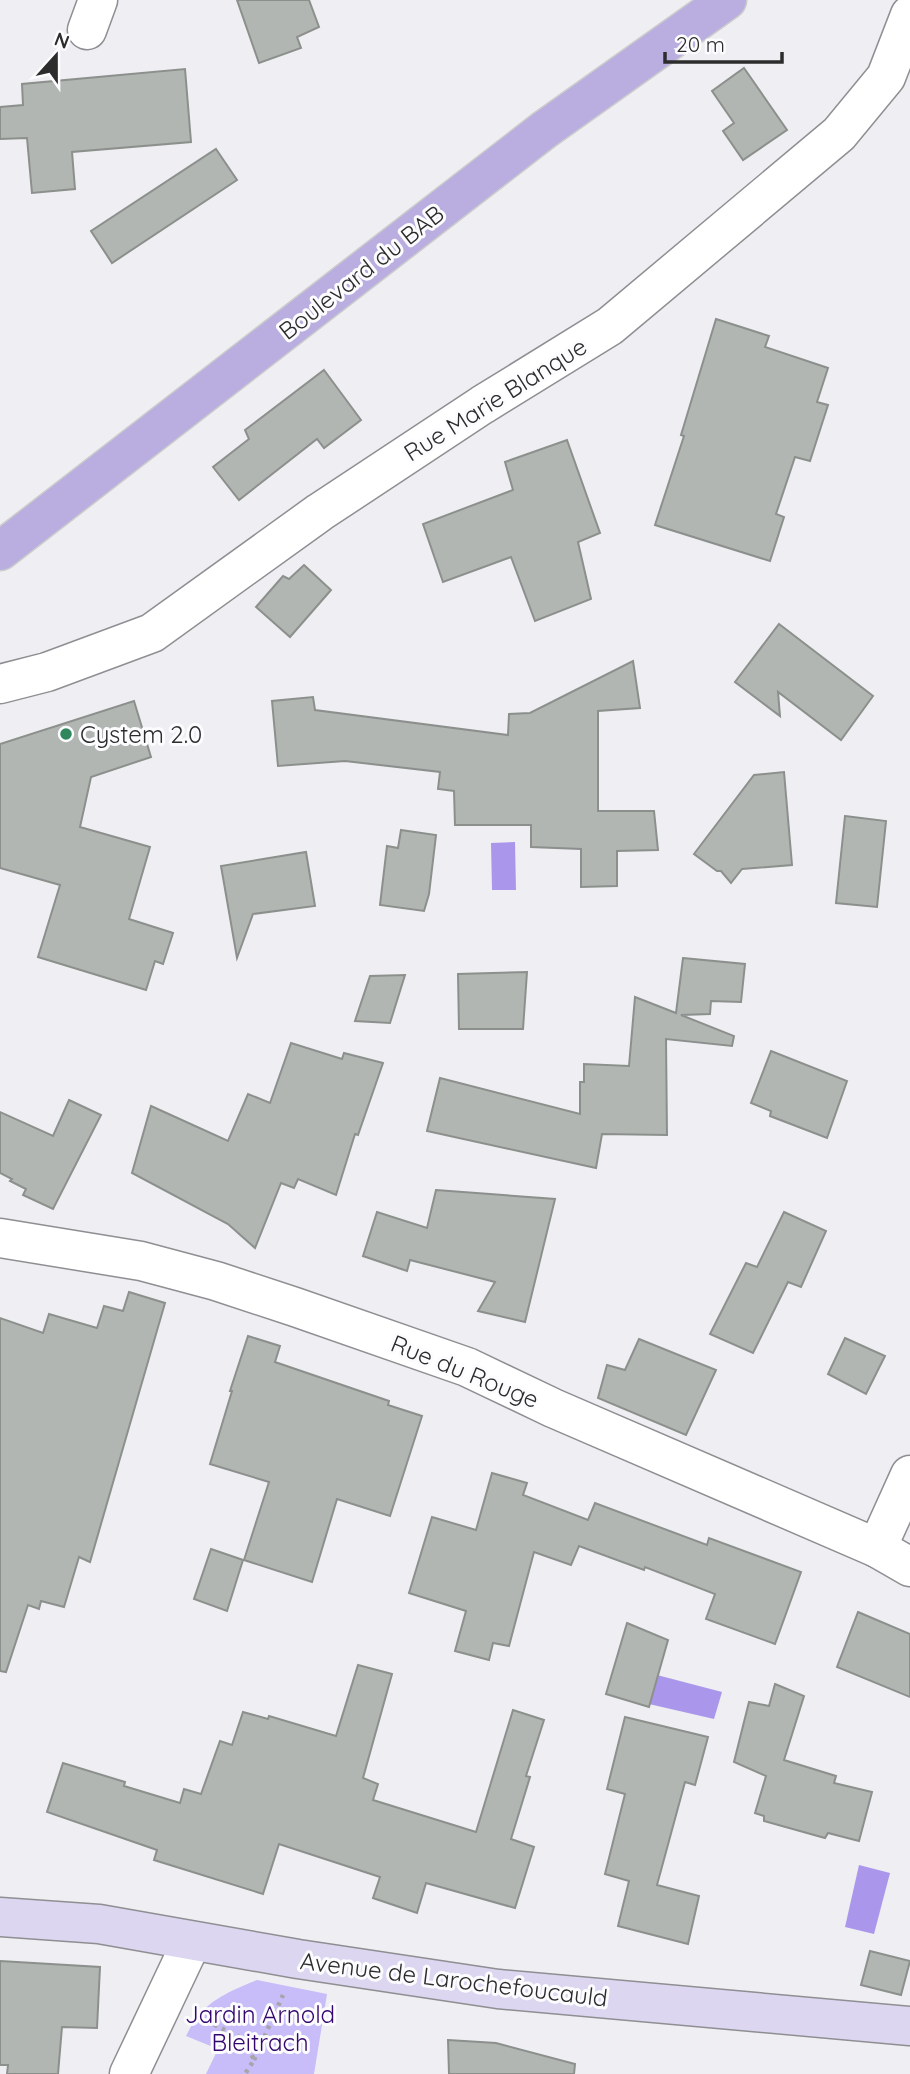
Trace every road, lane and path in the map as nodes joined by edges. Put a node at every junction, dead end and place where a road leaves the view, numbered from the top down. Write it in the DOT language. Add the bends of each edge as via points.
graph roads {
  1 [pos="727,0"];
  2 [pos="910,15"];
  3 [pos="0,551"];
  4 [pos="0,684"];
  5 [pos="0,1238"];
  6 [pos="910,1475"];
  7 [pos="877,1548"];
  8 [pos="910,1567"];
  9 [pos="0,1917"];
  10 [pos="192,1941"];
  11 [pos="287,1986"];
  12 [pos="192,2010"];
  13 [pos="910,2026"];
  14 [pos="254,2060"];
  15 [pos="130,2074"];
  16 [pos="245,2074"];
  1 -- 3 [label="main road, Boulevard du BAB" via="544,130"];
  2 -- 4 [label="street, Rue Marie Blanque" via="886,77 839,134 610,326 320,512 152,634"];
  5 -- 7 [label="street, Rue du Rouge" via="141,1261 216,1281 454,1362"];
  6 -- 7 [label="street"];
  7 -- 8 [label="street, Rue du Rouge"];
  9 -- 10 [label="main road, Avenue de Larochefoucauld" via="99,1924"];
  10 -- 13 [label="main road, Avenue de Larochefoucauld" via="498,1989"];
  10 -- 15 [label="street"];
  11 -- 14 [label="path"];
  12 -- 14 [label="path" via="245,2040"];
  14 -- 16 [label="path"];
}
